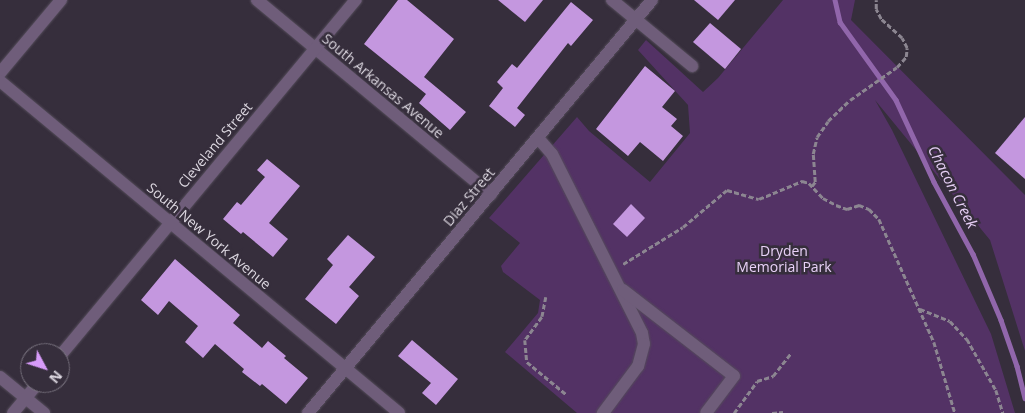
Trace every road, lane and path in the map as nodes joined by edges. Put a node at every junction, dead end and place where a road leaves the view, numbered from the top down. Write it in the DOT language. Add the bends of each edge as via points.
graph roads {
  1 [pos="61,0"];
  2 [pos="257,0"];
  3 [pos="356,0"];
  4 [pos="612,0"];
  5 [pos="652,0"];
  6 [pos="876,0"];
  7 [pos="635,20"];
  8 [pos="315,49"];
  9 [pos="692,66"];
  10 [pos="0,73"];
  11 [pos="0,81"];
  12 [pos="538,138"];
  13 [pos="812,186"];
  14 [pos="490,194"];
  15 [pos="170,224"];
  16 [pos="619,267"];
  17 [pos="619,287"];
  18 [pos="546,297"];
  19 [pos="920,309"];
  20 [pos="70,344"];
  21 [pos="790,354"];
  22 [pos="346,368"];
  23 [pos="0,377"];
  24 [pos="29,393"];
  25 [pos="567,395"];
  26 [pos="25,398"];
  27 [pos="736,412"];
  28 [pos="783,412"];
  29 [pos="13,413"];
  30 [pos="44,413"];
  31 [pos="308,413"];
  32 [pos="399,413"];
  33 [pos="603,413"];
  34 [pos="706,413"];
  35 [pos="772,413"];
  36 [pos="955,413"];
  37 [pos="1003,413"];
  1 -- 10 [label="street"];
  2 -- 8 [label="street, South Arkansas Avenue"];
  3 -- 8 [label="street, Cleveland Street"];
  4 -- 7 [label="street"];
  5 -- 7 [label="street, Diaz Street"];
  6 -- 13 [label="path" via="881,19 902,38 907,48 906,57 828,121 817,138 815,182"];
  7 -- 9 [label="street"];
  7 -- 12 [label="street, Diaz Street"];
  8 -- 14 [label="street, South Arkansas Avenue"];
  8 -- 15 [label="street, Cleveland Street"];
  11 -- 15 [label="street, South New York Avenue"];
  12 -- 14 [label="street, Diaz Street"];
  12 -- 17 [label="street" via="552,154"];
  13 -- 16 [label="path" via="802,181 759,199 727,190 683,227"];
  13 -- 19 [label="path" via="823,198 836,205 847,209 864,207 879,218"];
  14 -- 22 [label="street, Diaz Street"];
  15 -- 20 [label="street, Cleveland Street"];
  15 -- 22 [label="street, South New York Avenue"];
  17 -- 33 [label="street" via="642,333 643,355"];
  17 -- 34 [label="street" via="734,376"];
  18 -- 25 [label="path" via="542,316 525,340 527,362"];
  19 -- 36 [label="path" via="934,342"];
  19 -- 37 [label="path" via="941,316 962,332 989,377"];
  21 -- 27 [label="path" via="774,376 757,381"];
  22 -- 31 [label="street, Diaz Street"];
  22 -- 32 [label="street, South New York Avenue"];
  23 -- 26 [label="street"];
  24 -- 26 [label="street"];
  26 -- 29 [label="street"];
  26 -- 30 [label="street"];
  28 -- 35 [label="path"];
}
